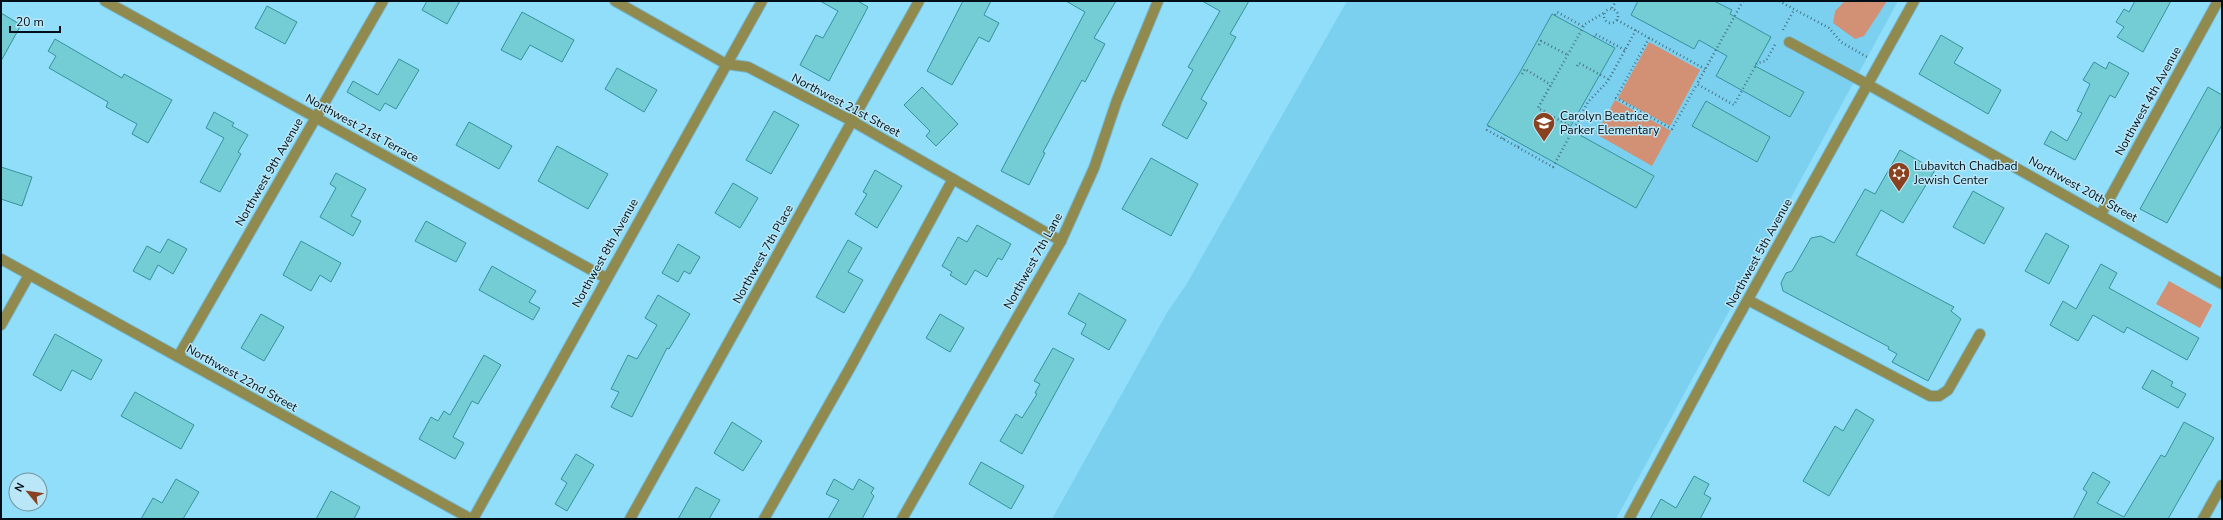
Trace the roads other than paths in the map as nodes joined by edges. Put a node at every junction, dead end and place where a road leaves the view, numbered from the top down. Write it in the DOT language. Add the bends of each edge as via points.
graph roads {
  1 [pos="105,1"];
  2 [pos="383,1"];
  3 [pos="615,1"];
  4 [pos="762,1"];
  5 [pos="919,1"];
  6 [pos="1158,1"];
  7 [pos="1914,1"];
  8 [pos="2218,1"];
  9 [pos="1789,42"];
  10 [pos="726,64"];
  11 [pos="1867,84"];
  12 [pos="315,118"];
  13 [pos="852,121"];
  14 [pos="953,179"];
  15 [pos="2101,214"];
  16 [pos="1061,241"];
  17 [pos="1,259"];
  18 [pos="29,275"];
  19 [pos="606,278"];
  20 [pos="2222,284"];
  21 [pos="1748,300"];
  22 [pos="1,325"];
  23 [pos="1980,334"];
  24 [pos="178,357"];
  25 [pos="2222,485"];
  26 [pos="472,519"];
  27 [pos="630,519"];
  28 [pos="764,519"];
  29 [pos="902,519"];
  30 [pos="1629,519"];
  31 [pos="2203,519"];
  1 -- 12 [label="street, Northwest 21st Terrace"];
  2 -- 12 [label="street, Northwest 9th Avenue"];
  3 -- 10 [label="street, Northwest 21st Street"];
  4 -- 10 [label="street, Northwest 8th Avenue"];
  5 -- 13 [label="street, Northwest 7th Place"];
  6 -- 16 [label="street, Northwest 7th Lane" via="1117,100 1094,168"];
  7 -- 11 [label="street, Northwest 5th Avenue"];
  8 -- 15 [label="street, Northwest 4th Avenue"];
  9 -- 11 [label="street, Northwest 20th Street"];
  10 -- 13 [label="street, Northwest 21st Street" via="748,67"];
  10 -- 19 [label="street, Northwest 8th Avenue"];
  11 -- 15 [label="street, Northwest 20th Street"];
  11 -- 21 [label="street, Northwest 5th Avenue"];
  12 -- 19 [label="street, Northwest 21st Terrace"];
  12 -- 24 [label="street, Northwest 9th Avenue"];
  13 -- 14 [label="street, Northwest 21st Street"];
  13 -- 27 [label="street, Northwest 7th Place"];
  14 -- 16 [label="street, Northwest 21st Street"];
  14 -- 28 [label="street"];
  15 -- 20 [label="street, Northwest 20th Street"];
  16 -- 29 [label="street, Northwest 7th Lane"];
  17 -- 18 [label="street, Northwest 22nd Street"];
  18 -- 22 [label="street"];
  18 -- 24 [label="street, Northwest 22nd Street"];
  19 -- 26 [label="street, Northwest 8th Avenue"];
  21 -- 23 [label="street" via="1930,396 1939,396 1948,390"];
  21 -- 30 [label="street, Northwest 5th Avenue"];
  24 -- 26 [label="street, Northwest 22nd Street"];
  25 -- 31 [label="street"];
}
